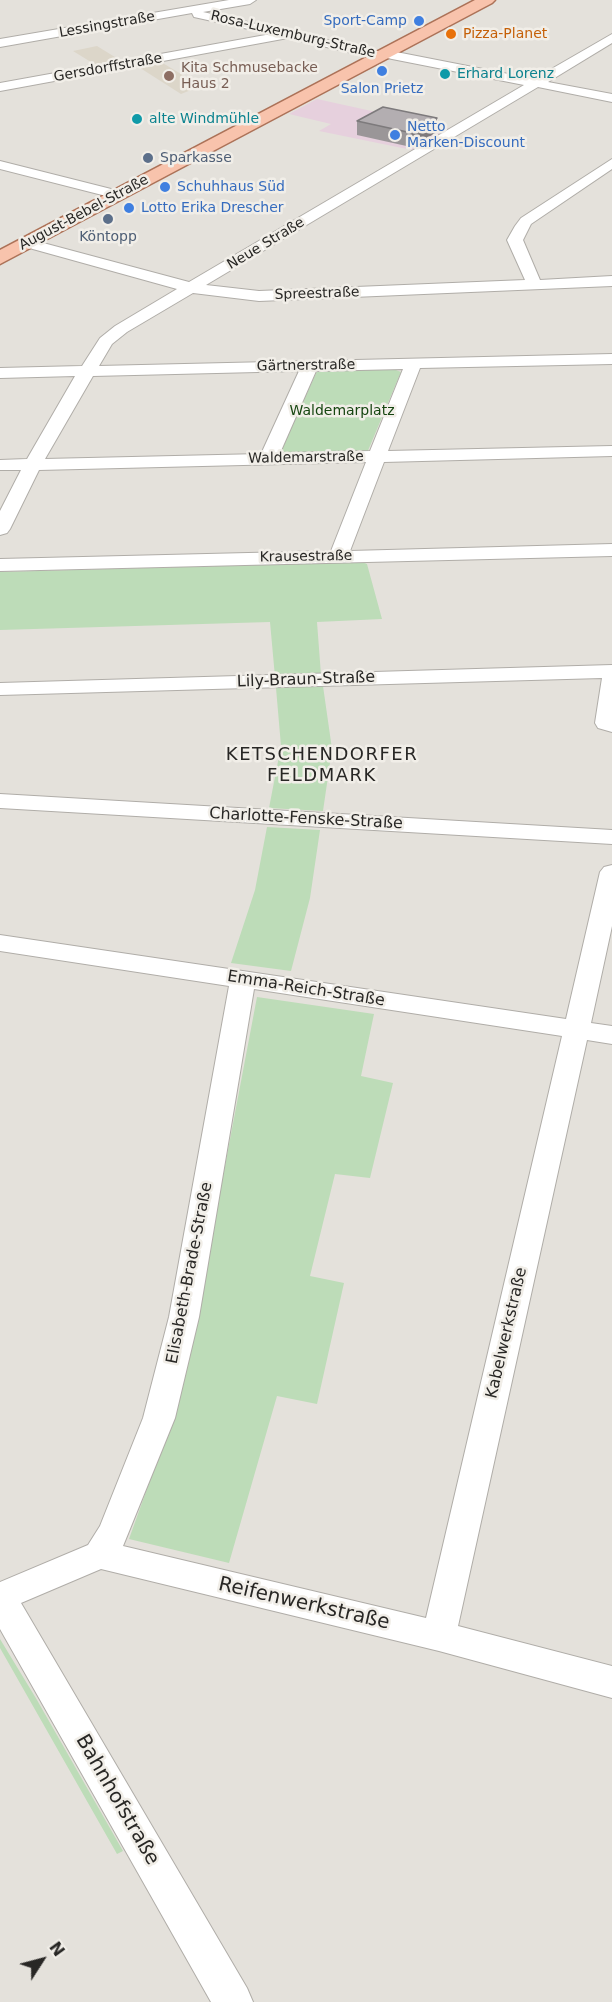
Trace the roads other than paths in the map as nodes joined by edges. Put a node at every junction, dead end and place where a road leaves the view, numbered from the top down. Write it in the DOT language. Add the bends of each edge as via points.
graph roads {
  1 [pos="171,0"];
  2 [pos="250,0"];
  3 [pos="487,0"];
  4 [pos="190,11"];
  5 [pos="287,35"];
  6 [pos="612,38"];
  7 [pos="0,43"];
  8 [pos="384,55"];
  9 [pos="536,83"];
  10 [pos="0,87"];
  11 [pos="612,98"];
  12 [pos="612,163"];
  13 [pos="0,165"];
  14 [pos="118,195"];
  15 [pos="27,243"];
  16 [pos="0,258"];
  17 [pos="612,281"];
  18 [pos="535,285"];
  19 [pos="192,288"];
  20 [pos="612,359"];
  21 [pos="413,364"];
  22 [pos="310,366"];
  23 [pos="87,371"];
  24 [pos="0,373"];
  25 [pos="612,451"];
  26 [pos="376,456"];
  27 [pos="268,459"];
  28 [pos="33,464"];
  29 [pos="0,465"];
  30 [pos="0,529"];
  31 [pos="612,550"];
  32 [pos="338,557"];
  33 [pos="0,565"];
  34 [pos="612,670"];
  35 [pos="612,679"];
  36 [pos="0,689"];
  37 [pos="612,724"];
  38 [pos="0,801"];
  39 [pos="612,837"];
  40 [pos="612,872"];
  41 [pos="0,944"];
  42 [pos="243,980"];
  43 [pos="575,1030"];
  44 [pos="612,1035"];
  45 [pos="100,1555"];
  46 [pos="0,1597"];
  47 [pos="439,1636"];
  48 [pos="612,1682"];
  49 [pos="233,2002"];
  1 -- 4 [label="street, Rosa-Luxemburg-Straße"];
  2 -- 4 [label="street, Lessingstraße"];
  3 -- 8 [label="main road, August-Bebel-Straße"];
  4 -- 5 [label="street, Rosa-Luxemburg-Straße"];
  4 -- 7 [label="street, Lessingstraße"];
  5 -- 8 [label="street, Rosa-Luxemburg-Straße"];
  5 -- 10 [label="street, Gersdorffstraße"];
  6 -- 9 [label="street, Neue Straße"];
  8 -- 9 [label="street, Rosa-Luxemburg-Straße"];
  8 -- 14 [label="main road, August-Bebel-Straße"];
  9 -- 11 [label="street, Rosa-Luxemburg-Straße"];
  9 -- 19 [label="street, Neue Straße"];
  12 -- 18 [label="street" via="526,221 520,229 515,240"];
  13 -- 14 [label="street"];
  14 -- 15 [label="main road, August-Bebel-Straße"];
  15 -- 16 [label="main road, August-Bebel-Straße"];
  15 -- 19 [label="street, Spreestraße"];
  17 -- 18 [label="street, Spreestraße"];
  18 -- 19 [label="street, Spreestraße" via="259,296"];
  19 -- 23 [label="street, Neue Straße" via="106,341"];
  20 -- 21 [label="street, Gärtnerstraße"];
  21 -- 22 [label="street, Gärtnerstraße"];
  21 -- 26 [label="street"];
  22 -- 23 [label="street, Gärtnerstraße"];
  22 -- 27 [label="street"];
  23 -- 24 [label="street, Gärtnerstraße"];
  23 -- 28 [label="street, Neue Straße"];
  25 -- 26 [label="street, Waldemarstraße"];
  26 -- 27 [label="street, Waldemarstraße"];
  26 -- 32 [label="street"];
  27 -- 28 [label="street, Waldemarstraße"];
  28 -- 29 [label="street, Waldemarstraße"];
  28 -- 30 [label="street, Neue Straße"];
  31 -- 32 [label="street, Krausestraße"];
  32 -- 33 [label="street, Krausestraße"];
  34 -- 36 [label="street, Lily-Braun-Straße"];
  35 -- 37 [label="street" via="606,723"];
  38 -- 39 [label="street, Charlotte-Fenske-Straße"];
  40 -- 43 [label="street, Kabelwerkstraße"];
  41 -- 42 [label="street, Emma-Reich-Straße"];
  42 -- 43 [label="street, Emma-Reich-Straße"];
  42 -- 45 [label="street, Elisabeth-Brade-Straße" via="184,1317 159,1418 114,1532"];
  43 -- 44 [label="street, Emma-Reich-Straße"];
  43 -- 47 [label="street, Kabelwerkstraße"];
  45 -- 46 [label="street"];
  45 -- 47 [label="street, Reifenwerkstraße"];
  46 -- 49 [label="street, Bahnhofstraße"];
  47 -- 48 [label="street, Reifenwerkstraße"];
}
